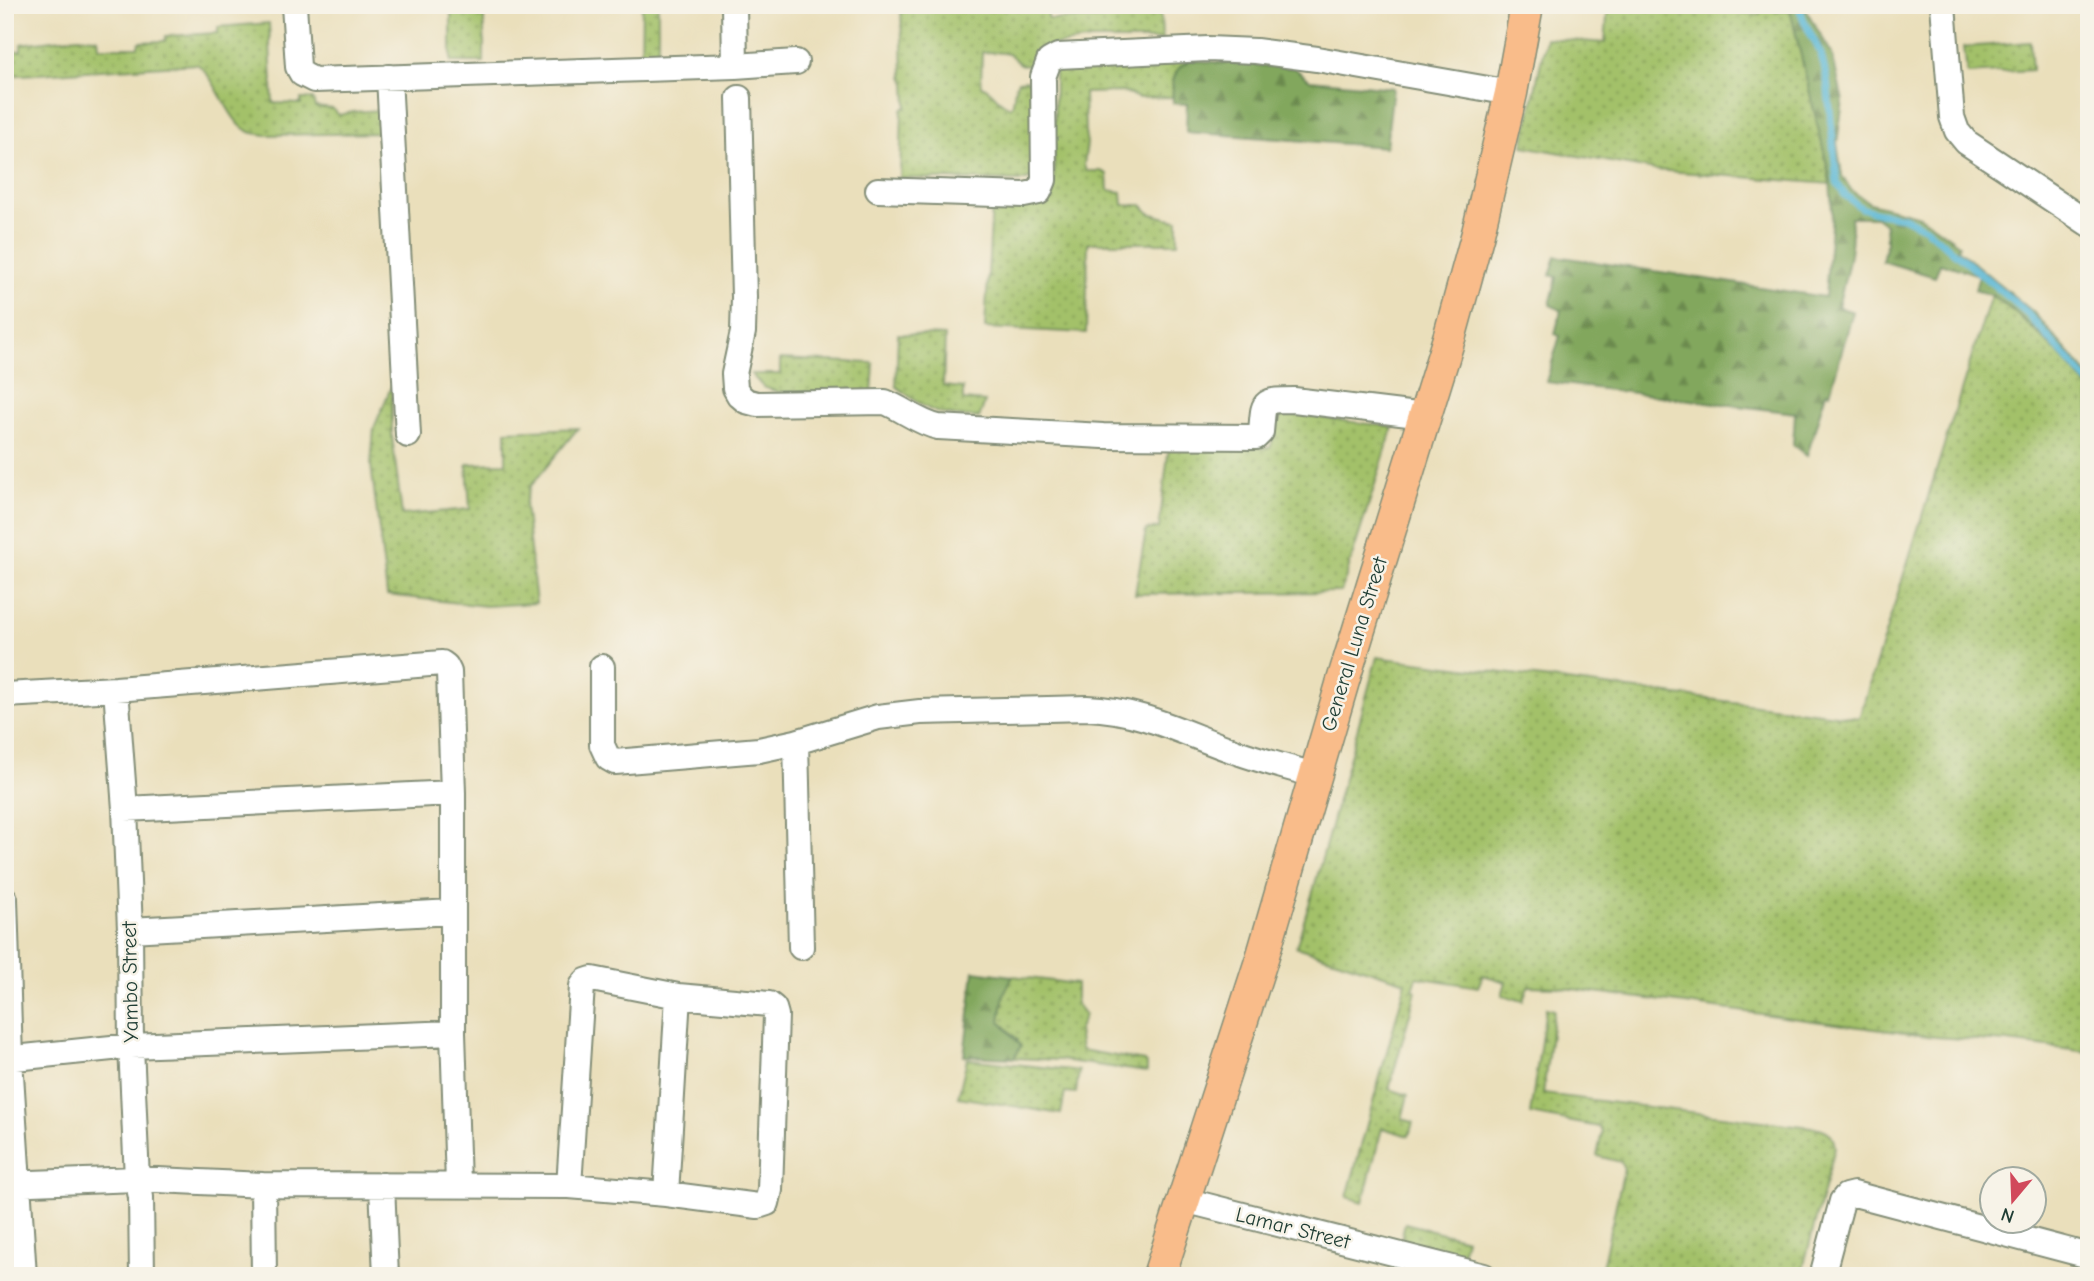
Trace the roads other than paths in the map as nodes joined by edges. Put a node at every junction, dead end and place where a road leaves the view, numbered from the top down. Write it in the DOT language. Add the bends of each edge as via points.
graph roads {
  1 [pos="294,5"];
  2 [pos="734,5"];
  3 [pos="1527,5"];
  4 [pos="1943,5"];
  5 [pos="796,62"];
  6 [pos="734,66"];
  7 [pos="389,77"];
  8 [pos="1511,93"];
  9 [pos="739,98"];
  10 [pos="878,190"];
  11 [pos="2089,224"];
  12 [pos="1425,416"];
  13 [pos="408,435"];
  14 [pos="603,667"];
  15 [pos="117,689"];
  16 [pos="5,695"];
  17 [pos="796,742"];
  18 [pos="1315,775"];
  19 [pos="453,793"];
  20 [pos="125,809"];
  21 [pos="5,899"];
  22 [pos="452,912"];
  23 [pos="130,930"];
  24 [pos="801,947"];
  25 [pos="678,996"];
  26 [pos="453,1033"];
  27 [pos="131,1046"];
  28 [pos="8,1059"];
  29 [pos="137,1179"];
  30 [pos="11,1183"];
  31 [pos="458,1184"];
  32 [pos="263,1185"];
  33 [pos="382,1185"];
  34 [pos="569,1186"];
  35 [pos="666,1194"];
  36 [pos="1184,1199"];
  37 [pos="2089,1256"];
  38 [pos="24,1276"];
  39 [pos="142,1276"];
  40 [pos="264,1276"];
  41 [pos="386,1276"];
  42 [pos="1159,1276"];
  43 [pos="1485,1276"];
  44 [pos="1822,1276"];
  1 -- 7 [label="street" via="296,63 302,74 323,80"];
  2 -- 6 [label="street"];
  3 -- 8 [label="main road, General Luna Street"];
  4 -- 11 [label="street" via="1956,131"];
  5 -- 6 [label="street"];
  6 -- 7 [label="street"];
  7 -- 13 [label="street"];
  8 -- 10 [label="street" via="1256,51 1058,56 1044,73 1045,177 1039,192"];
  8 -- 12 [label="main road, General Luna Street" via="1478,233"];
  9 -- 12 [label="street" via="744,297 743,332 734,374 735,388 746,401 885,402 938,427 1103,436 1256,437 1261,432 1263,406 1273,400"];
  12 -- 18 [label="main road, General Luna Street"];
  14 -- 17 [label="street" via="602,745 615,762 759,750"];
  15 -- 16 [label="street"];
  15 -- 19 [label="street" via="442,663 449,672"];
  15 -- 20 [label="street, Yambo Street"];
  17 -- 18 [label="street" via="878,718 920,712 1105,708 1147,717 1240,753"];
  17 -- 24 [label="street"];
  18 -- 36 [label="main road, General Luna Street" via="1267,944"];
  19 -- 20 [label="street"];
  19 -- 22 [label="street"];
  20 -- 23 [label="street, Yambo Street"];
  21 -- 28 [label="street"];
  22 -- 23 [label="street"];
  22 -- 26 [label="street"];
  23 -- 27 [label="street, Yambo Street"];
  25 -- 34 [label="street" via="592,979 582,986"];
  25 -- 35 [label="street"];
  25 -- 35 [label="street" via="774,1008 770,1190 767,1203 758,1206"];
  26 -- 27 [label="street"];
  26 -- 31 [label="street"];
  27 -- 28 [label="street"];
  27 -- 29 [label="street, Yambo Street"];
  28 -- 30 [label="street"];
  29 -- 30 [label="street"];
  29 -- 32 [label="street"];
  29 -- 39 [label="street, Yambo Street"];
  30 -- 38 [label="street"];
  31 -- 33 [label="street"];
  31 -- 34 [label="street"];
  32 -- 33 [label="street"];
  32 -- 40 [label="street"];
  33 -- 41 [label="street"];
  34 -- 35 [label="street"];
  36 -- 42 [label="main road, General Luna Street"];
  36 -- 43 [label="street, Lamar Street"];
  37 -- 44 [label="street" via="1854,1194 1842,1201"];
}
